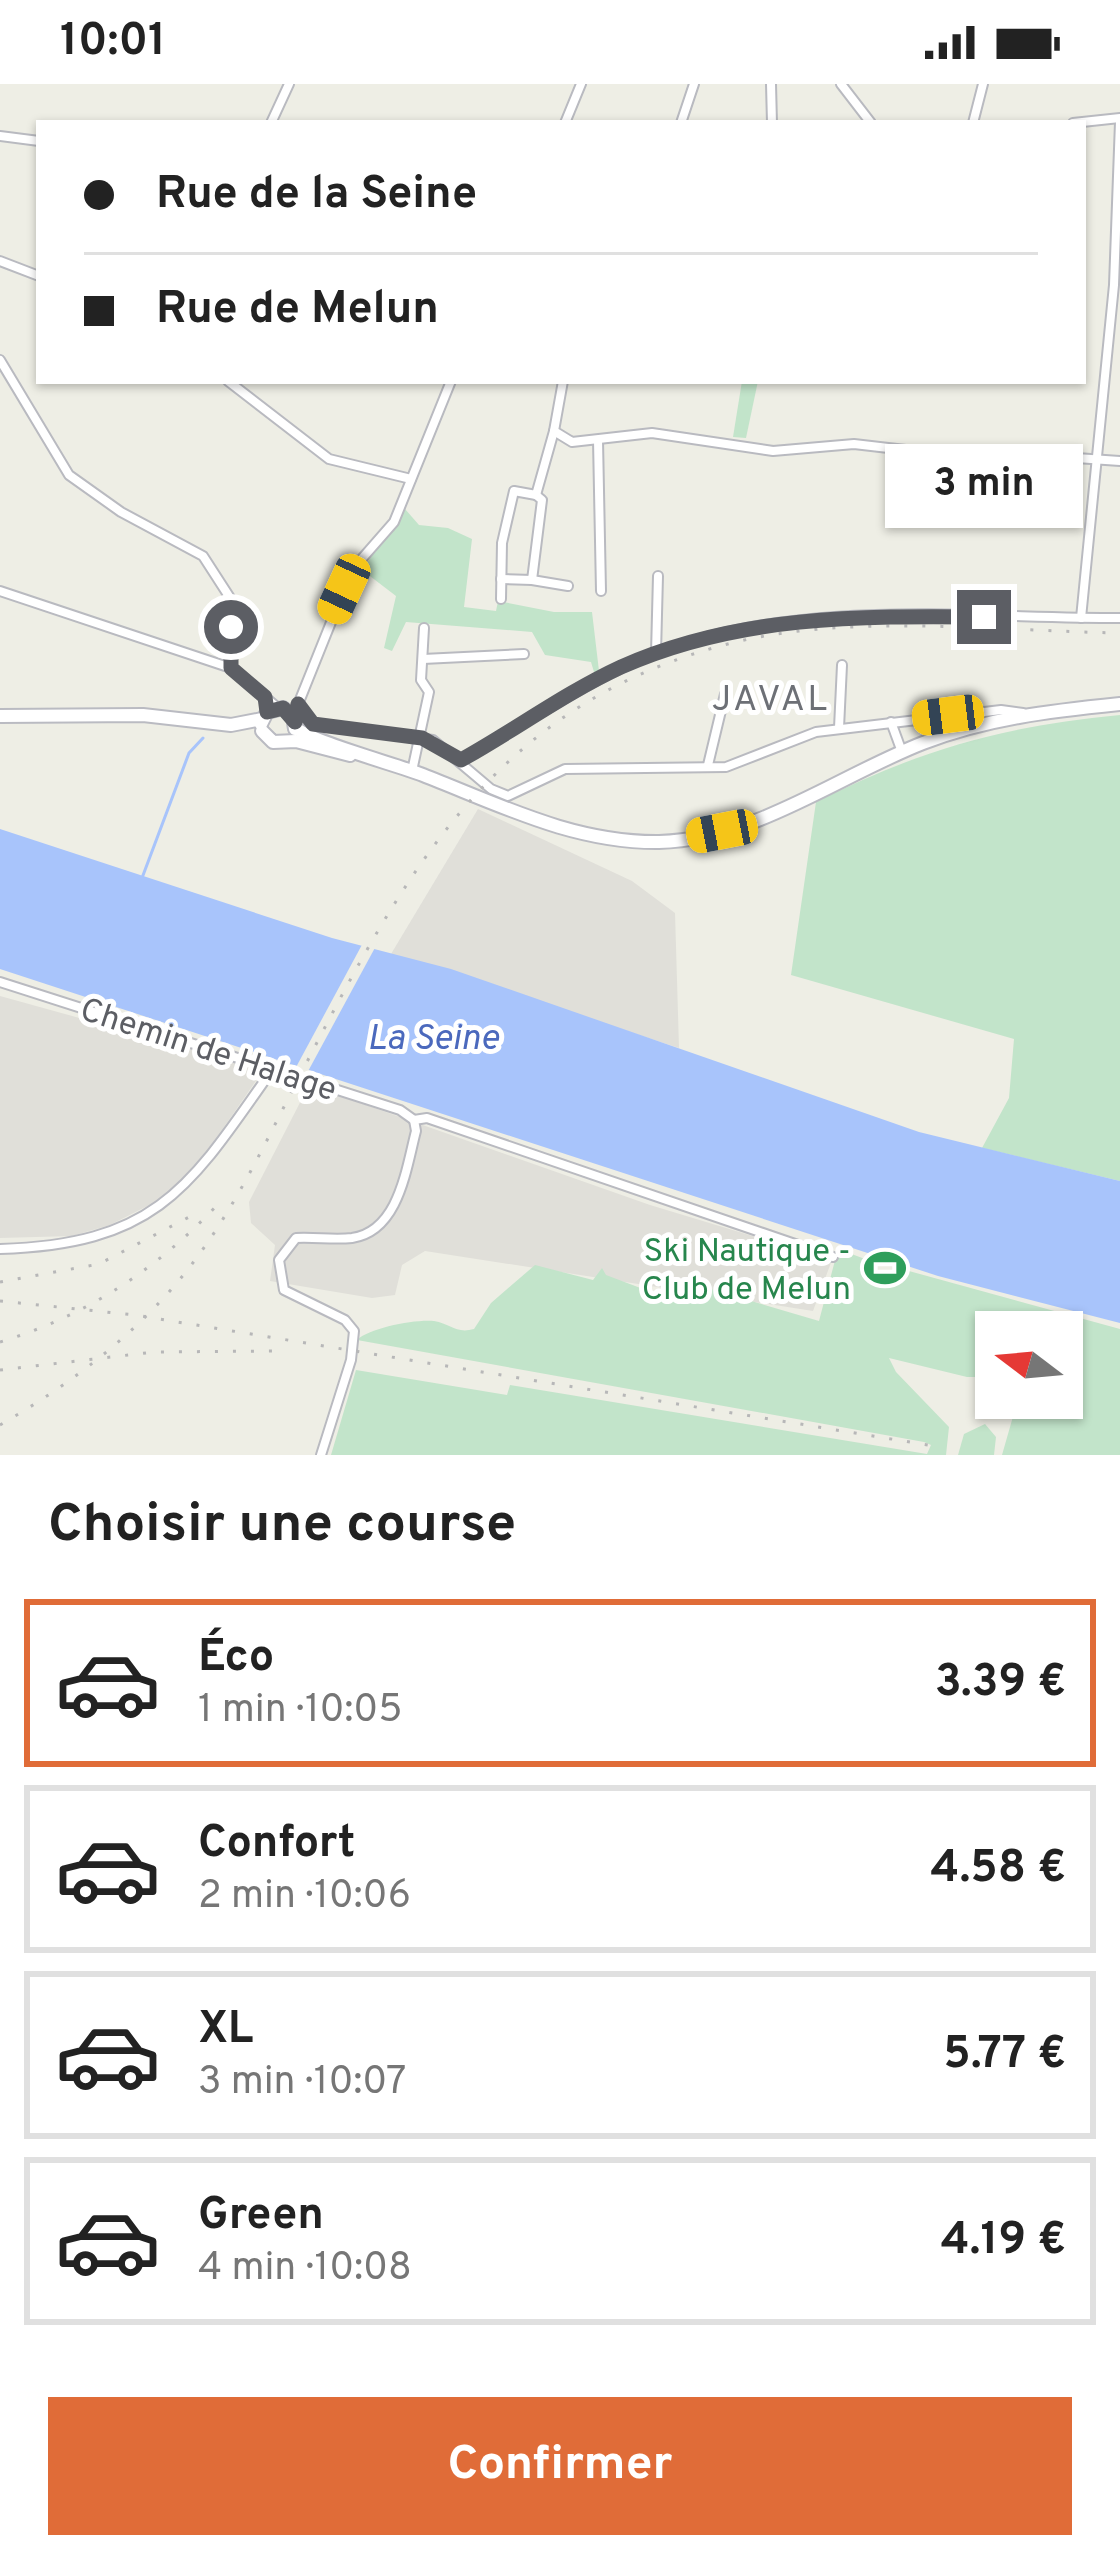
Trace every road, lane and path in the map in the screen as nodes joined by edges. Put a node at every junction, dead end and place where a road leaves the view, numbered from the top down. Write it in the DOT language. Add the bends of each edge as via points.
graph roads {
  1 [pos="289,84"];
  2 [pos="581,84"];
  3 [pos="694,84"];
  4 [pos="771,84"];
  5 [pos="842,84"];
  6 [pos="983,84"];
  7 [pos="272,120"];
  8 [pos="566,120"];
  9 [pos="682,120"];
  10 [pos="772,120"];
  11 [pos="870,120"];
  12 [pos="974,120"];
  13 [pos="1120,120"];
  14 [pos="1086,122"];
  15 [pos="0,136"];
  16 [pos="36,141"];
  17 [pos="0,261"];
  18 [pos="36,275"];
  19 [pos="0,360"];
  20 [pos="231,384"];
  21 [pos="450,384"];
  22 [pos="562,384"];
  23 [pos="554,431"];
  24 [pos="598,440"];
  25 [pos="1098,461"];
  26 [pos="1120,461"];
  27 [pos="411,479"];
  28 [pos="536,495"];
  29 [pos="658,576"];
  30 [pos="501,579"];
  31 [pos="532,580"];
  32 [pos="568,586"];
  33 [pos="0,591"];
  34 [pos="602,591"];
  35 [pos="501,599"];
  36 [pos="1081,618"];
  37 [pos="1120,618"];
  38 [pos="424,628"];
  39 [pos="656,653"];
  40 [pos="524,655"];
  41 [pos="423,659"];
  42 [pos="842,665"];
  43 [pos="231,668"];
  44 [pos="725,694"];
  45 [pos="1120,704"];
  46 [pos="1031,714"];
  47 [pos="282,715"];
  48 [pos="0,716"];
  49 [pos="918,719"];
  50 [pos="891,722"];
  51 [pos="839,728"];
  52 [pos="421,742"];
  53 [pos="921,744"];
  54 [pos="902,752"];
  55 [pos="461,760"];
  56 [pos="708,765"];
  57 [pos="412,771"];
  58 [pos="0,982"];
  59 [pos="274,1067"];
  60 [pos="414,1120"];
  61 [pos="0,1249"];
  62 [pos="833,1258"];
  63 [pos="321,1455"];
  1 -- 7 [label="street"];
  2 -- 8 [label="street"];
  3 -- 9 [label="street"];
  4 -- 10 [label="street"];
  5 -- 11 [label="street"];
  6 -- 12 [label="street"];
  13 -- 14 [label="street"];
  13 -- 25 [label="street"];
  15 -- 16 [label="street"];
  17 -- 18 [label="street"];
  19 -- 43 [label="street" via="69,475 150,530 196,550 231,598"];
  20 -- 27 [label="street" via="329,459"];
  21 -- 27 [label="street"];
  22 -- 23 [label="street"];
  23 -- 24 [label="street" via="572,442"];
  23 -- 28 [label="street"];
  24 -- 25 [label="street" via="652,433 773,451 854,444 982,459"];
  24 -- 34 [label="street"];
  25 -- 26 [label="street"];
  25 -- 36 [label="street"];
  27 -- 47 [label="street" via="394,522 352,570"];
  28 -- 30 [label="street" via="514,491"];
  28 -- 31 [label="street" via="542,500"];
  29 -- 39 [label="street"];
  30 -- 31 [label="street"];
  30 -- 35 [label="street"];
  31 -- 32 [label="street"];
  33 -- 43 [label="street"];
  36 -- 37 [label="street"];
  36 -- 39 [label="street" via="841,617 745,626"];
  38 -- 41 [label="street"];
  39 -- 55 [label="street" via="588,683"];
  40 -- 41 [label="street"];
  41 -- 52 [label="street"];
  42 -- 51 [label="street"];
  43 -- 47 [label="street"];
  44 -- 56 [label="street"];
  45 -- 46 [label="main road"];
  46 -- 49 [label="street"];
  46 -- 53 [label="main road"];
  47 -- 48 [label="main road"];
  47 -- 52 [label="street"];
  47 -- 57 [label="main road" via="303,735"];
  49 -- 50 [label="street"];
  49 -- 53 [label="street"];
  50 -- 51 [label="street"];
  50 -- 54 [label="street"];
  51 -- 56 [label="street" via="727,767"];
  52 -- 55 [label="street"];
  52 -- 57 [label="street"];
  53 -- 54 [label="main road"];
  54 -- 57 [label="main road" via="755,822 660,842 574,832"];
  55 -- 56 [label="street" via="508,796 565,769"];
  58 -- 59 [label="street, Chemin de Halage"];
  59 -- 60 [label="street, Chemin de Halage"];
  59 -- 61 [label="street" via="203,1167 154,1211 77,1242"];
  60 -- 62 [label="street, Chemin de Halage"];
  60 -- 63 [label="street" via="380,1227 355,1237 296,1238 279,1260 284,1290 354,1331"];
}
